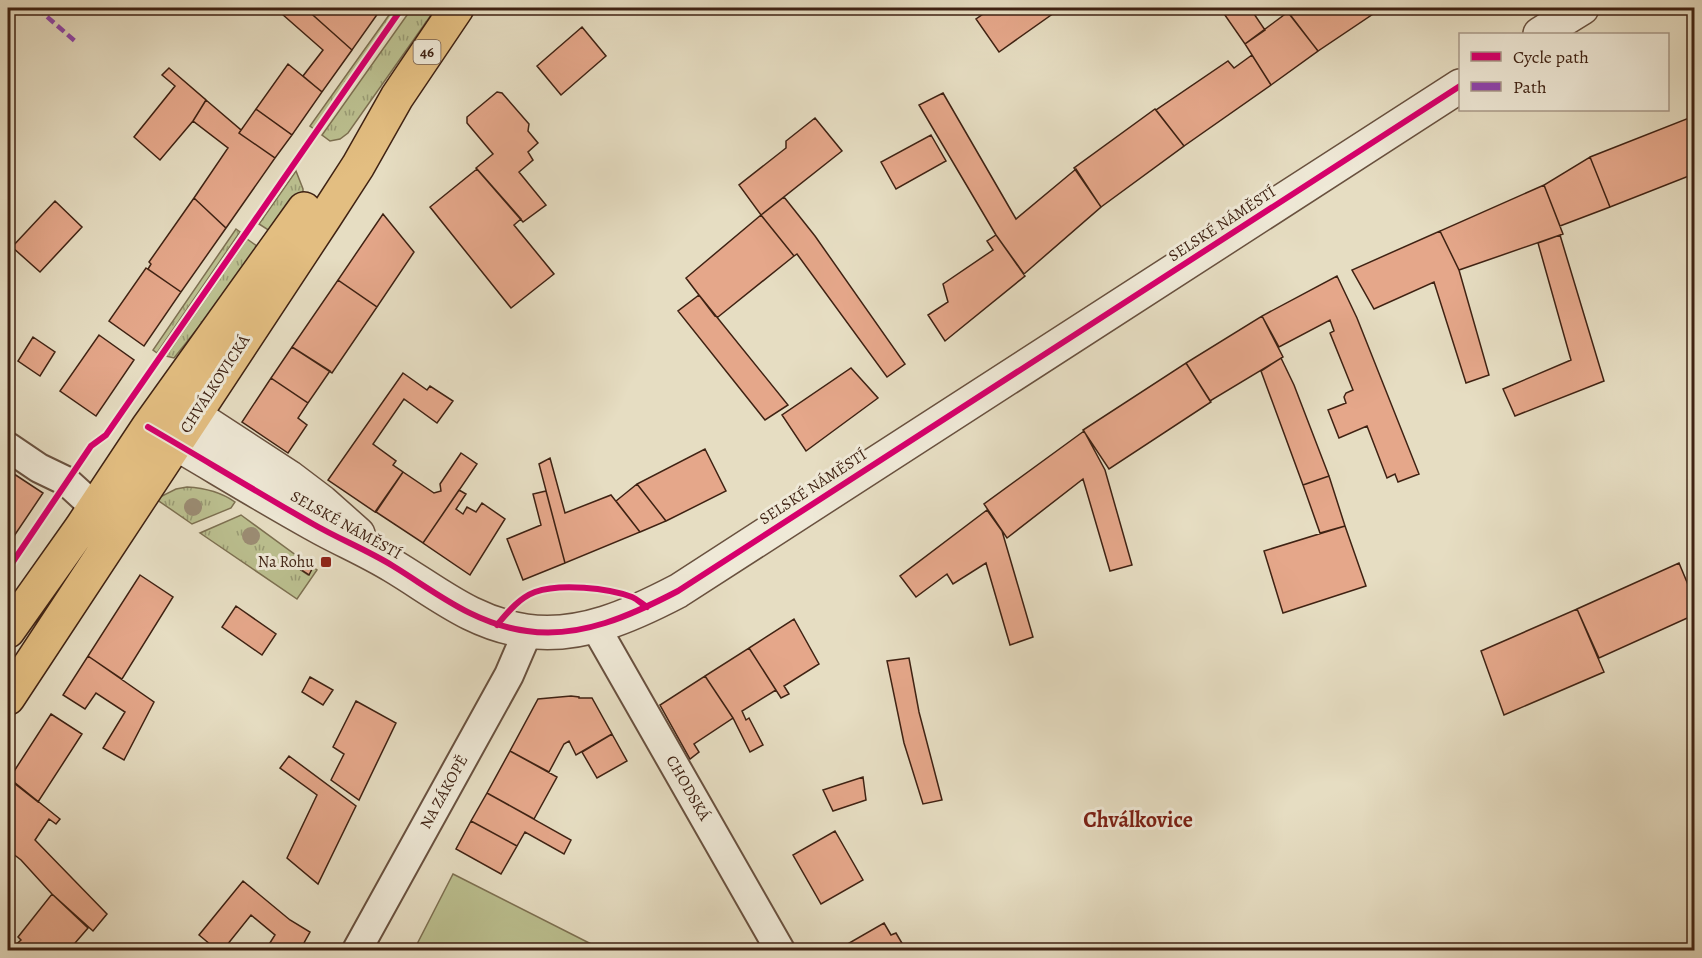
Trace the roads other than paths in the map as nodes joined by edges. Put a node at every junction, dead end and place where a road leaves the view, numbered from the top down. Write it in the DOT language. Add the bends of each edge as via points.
graph roads {
  1 [pos="457,8"];
  2 [pos="1582,8"];
  3 [pos="1542,33"];
  4 [pos="1459,87"];
  5 [pos="397,97"];
  6 [pos="168,399"];
  7 [pos="195,416"];
  8 [pos="148,427"];
  9 [pos="176,443"];
  10 [pos="8,447"];
  11 [pos="94,508"];
  12 [pos="120,528"];
  13 [pos="392,565"];
  14 [pos="595,626"];
  15 [pos="8,631"];
  16 [pos="528,632"];
  17 [pos="8,698"];
  18 [pos="357,951"];
  19 [pos="780,951"];
  1 -- 5 [label="main road, CHVÁLKOVICKÁ / 46"];
  2 -- 3 [label="street"];
  4 -- 14 [label="street, SELSKÉ NÁMĚSTÍ" via="678,591 624,618"];
  5 -- 6 [label="main road, CHVÁLKOVICKÁ" via="363,132 313,197"];
  5 -- 7 [label="main road, CHVÁLKOVICKÁ" via="354,172"];
  6 -- 7 [label="street, SELSKÉ NÁMĚSTÍ"];
  6 -- 8 [label="main road, CHVÁLKOVICKÁ"];
  7 -- 9 [label="main road, CHVÁLKOVICKÁ"];
  7 -- 13 [label="street, SELSKÉ NÁMĚSTÍ" via="289,477"];
  8 -- 9 [label="street, SELSKÉ NÁMĚSTÍ"];
  8 -- 11 [label="main road, CHVÁLKOVICKÁ"];
  9 -- 12 [label="main road, CHVÁLKOVICKÁ"];
  9 -- 13 [label="street, SELSKÉ NÁMĚSTÍ" via="313,524"];
  10 -- 11 [label="street" via="66,481"];
  11 -- 12 [label="street"];
  11 -- 15 [label="main road, CHVÁLKOVICKÁ"];
  12 -- 17 [label="main road, CHVÁLKOVICKÁ"];
  13 -- 16 [label="street, SELSKÉ NÁMĚSTÍ" via="475,617"];
  14 -- 16 [label="street, SELSKÉ NÁMĚSTÍ"];
  14 -- 19 [label="street, CHODSKÁ"];
  16 -- 18 [label="street, NA ZÁKOPĚ" via="509,675"];
}
